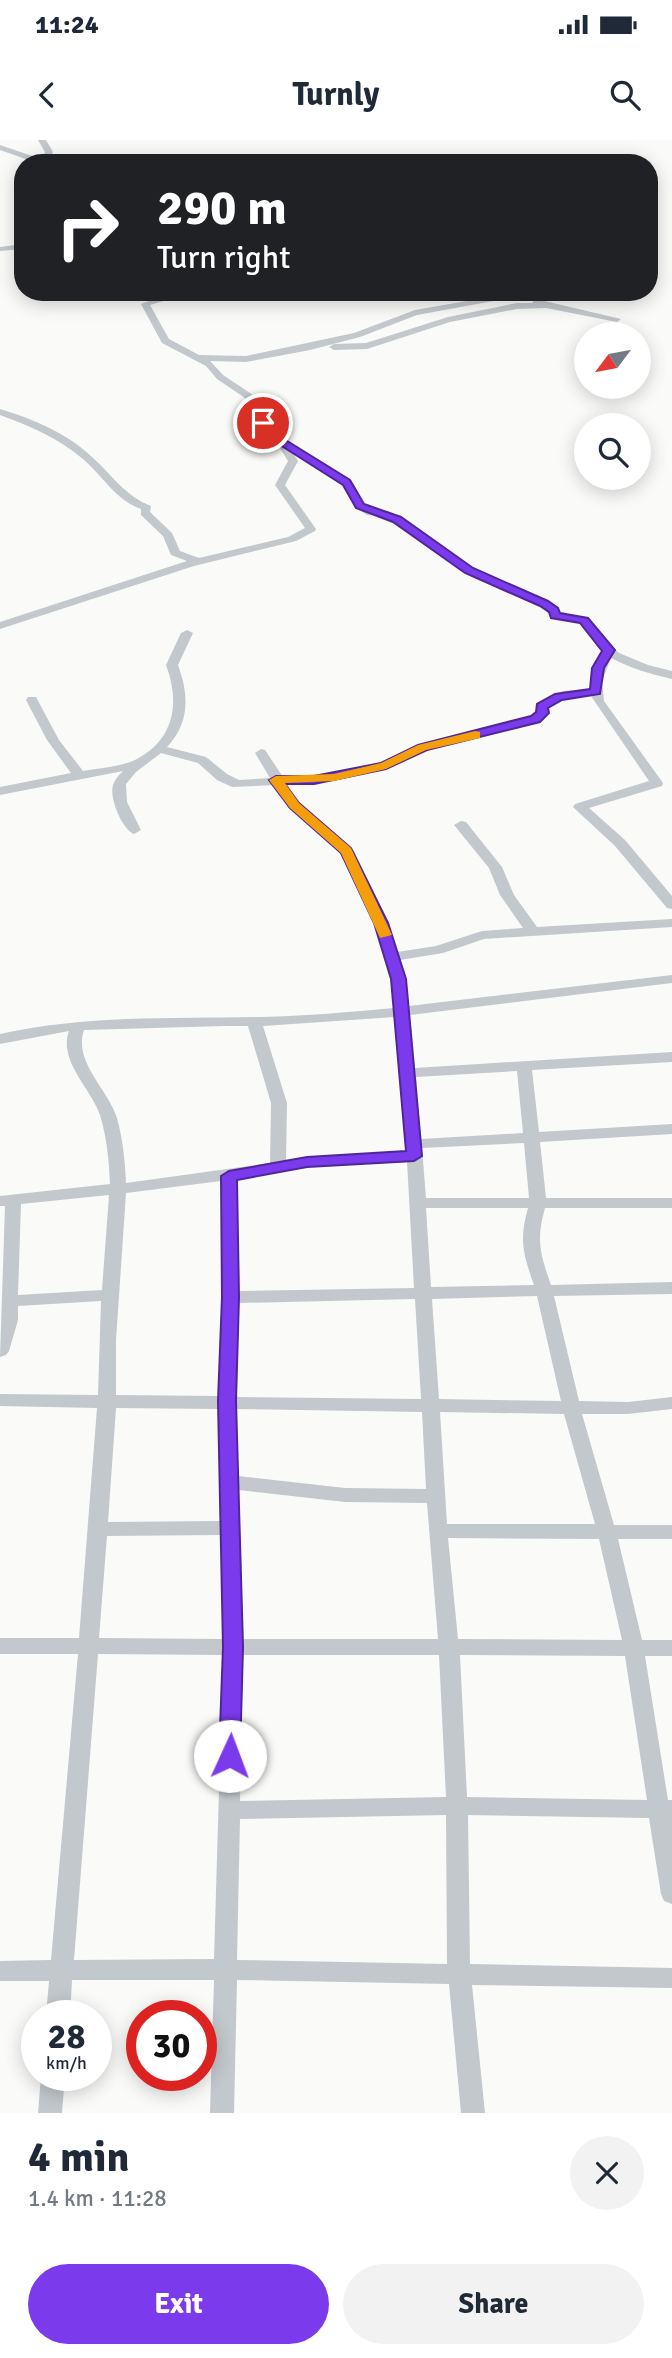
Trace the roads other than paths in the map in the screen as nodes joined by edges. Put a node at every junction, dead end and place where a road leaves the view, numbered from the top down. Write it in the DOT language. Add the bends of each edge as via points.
graph roads {
  1 [pos="0,147"];
  2 [pos="20,154"];
  3 [pos="154,301"];
  4 [pos="474,301"];
  5 [pos="535,301"];
  6 [pos="546,305"];
  7 [pos="617,319"];
  8 [pos="310,347"];
  9 [pos="200,358"];
  10 [pos="0,412"];
  11 [pos="281,441"];
  12 [pos="199,562"];
  13 [pos="0,626"];
  14 [pos="187,633"];
  15 [pos="609,650"];
  16 [pos="672,675"];
  17 [pos="595,692"];
  18 [pos="32,700"];
  19 [pos="161,748"];
  20 [pos="261,753"];
  21 [pos="139,764"];
  22 [pos="80,776"];
  23 [pos="276,780"];
  24 [pos="0,791"];
  25 [pos="461,825"];
  26 [pos="134,830"];
  27 [pos="672,905"];
  28 [pos="672,923"];
  29 [pos="534,933"];
  30 [pos="392,957"];
  31 [pos="672,979"];
  32 [pos="403,1013"];
  33 [pos="254,1022"];
  34 [pos="78,1027"];
  35 [pos="0,1039"];
  36 [pos="672,1056"];
  37 [pos="524,1064"];
  38 [pos="408,1073"];
  39 [pos="672,1129"];
  40 [pos="534,1137"];
  41 [pos="414,1150"];
  42 [pos="278,1166"];
  43 [pos="229,1176"];
  44 [pos="118,1190"];
  45 [pos="6,1201"];
  46 [pos="418,1203"];
  47 [pos="538,1203"];
  48 [pos="672,1203"];
  49 [pos="6,1277"];
  50 [pos="672,1288"];
  51 [pos="544,1289"];
  52 [pos="424,1292"];
  53 [pos="110,1295"];
  54 [pos="231,1297"];
  55 [pos="10,1301"];
  56 [pos="0,1351"];
  57 [pos="0,1400"];
  58 [pos="107,1400"];
  59 [pos="227,1401"];
  60 [pos="672,1403"];
  61 [pos="432,1404"];
  62 [pos="573,1406"];
  63 [pos="229,1482"];
  64 [pos="437,1496"];
  65 [pos="230,1528"];
  66 [pos="97,1529"];
  67 [pos="438,1531"];
  68 [pos="607,1532"];
  69 [pos="672,1532"];
  70 [pos="0,1646"];
  71 [pos="87,1646"];
  72 [pos="233,1647"];
  73 [pos="449,1647"];
  74 [pos="634,1648"];
  75 [pos="672,1648"];
  76 [pos="457,1806"];
  77 [pos="665,1809"];
  78 [pos="228,1811"];
  79 [pos="672,1894"];
  80 [pos="61,1970"];
  81 [pos="224,1970"];
  82 [pos="0,1971"];
  83 [pos="459,1974"];
  84 [pos="672,1978"];
  85 [pos="59,2000"];
  86 [pos="52,2091"];
  87 [pos="50,2113"];
  88 [pos="222,2113"];
  89 [pos="473,2113"];
  1 -- 2 [label="street"];
  3 -- 9 [label="street" via="145,304 164,341"];
  4 -- 8 [label="street" via="415,313"];
  5 -- 6 [label="street"];
  6 -- 7 [label="street"];
  6 -- 8 [label="street" via="448,320 367,346"];
  8 -- 9 [label="street" via="246,359"];
  9 -- 11 [label="street" via="250,397 254,411"];
  10 -- 12 [label="street" via="45,428 87,457 129,501 147,508 145,513 168,535 175,553"];
  11 -- 12 [label="street" via="293,461 280,485 311,529 292,539"];
  11 -- 15 [label="street" via="347,483 360,506 397,520 469,570 544,604 555,615 584,620"];
  12 -- 13 [label="street"];
  14 -- 19 [label="street" via="172,665 182,710 173,736"];
  15 -- 16 [label="street"];
  15 -- 17 [label="street" via="598,668"];
  17 -- 23 [label="street" via="559,697 541,707 543,713 535,719 422,748 386,765 334,778"];
  17 -- 27 [label="street" via="630,750 657,783 580,807 620,843"];
  18 -- 22 [label="street" via="55,746"];
  19 -- 21 [label="street"];
  19 -- 23 [label="street" via="202,760 230,782"];
  20 -- 23 [label="street"];
  21 -- 22 [label="street"];
  21 -- 26 [label="street" via="120,784"];
  22 -- 24 [label="street"];
  23 -- 30 [label="street" via="294,805 346,851"];
  25 -- 29 [label="street" via="495,867 507,895"];
  28 -- 29 [label="street"];
  29 -- 30 [label="street" via="482,936 439,950"];
  30 -- 32 [label="street"];
  31 -- 32 [label="street"];
  32 -- 33 [label="street"];
  32 -- 38 [label="street"];
  33 -- 34 [label="street"];
  33 -- 42 [label="street" via="279,1103"];
  34 -- 35 [label="street"];
  34 -- 44 [label="street" via="74,1038 78,1063 109,1118"];
  36 -- 37 [label="street"];
  37 -- 38 [label="street"];
  37 -- 40 [label="street"];
  38 -- 41 [label="street"];
  39 -- 40 [label="street"];
  40 -- 41 [label="street"];
  40 -- 47 [label="street"];
  41 -- 42 [label="street"];
  41 -- 46 [label="street"];
  42 -- 43 [label="street"];
  43 -- 44 [label="street"];
  43 -- 54 [label="street"];
  44 -- 45 [label="street"];
  44 -- 53 [label="street"];
  45 -- 49 [label="street"];
  46 -- 47 [label="street"];
  46 -- 52 [label="street"];
  47 -- 48 [label="street"];
  47 -- 51 [label="street" via="530,1231 532,1255"];
  49 -- 55 [label="street"];
  50 -- 51 [label="street"];
  51 -- 52 [label="street"];
  51 -- 62 [label="street"];
  52 -- 54 [label="street"];
  52 -- 61 [label="street"];
  53 -- 55 [label="street"];
  53 -- 58 [label="street"];
  54 -- 59 [label="street"];
  55 -- 56 [label="street"];
  57 -- 58 [label="street"];
  58 -- 59 [label="street"];
  58 -- 66 [label="street"];
  59 -- 61 [label="street"];
  59 -- 63 [label="street"];
  60 -- 62 [label="street" via="628,1408"];
  61 -- 62 [label="street"];
  61 -- 64 [label="street"];
  62 -- 68 [label="street"];
  63 -- 64 [label="street" via="345,1495"];
  63 -- 65 [label="street"];
  64 -- 67 [label="street"];
  65 -- 66 [label="street"];
  65 -- 72 [label="street"];
  66 -- 71 [label="street"];
  67 -- 68 [label="street"];
  67 -- 73 [label="street"];
  68 -- 69 [label="street"];
  68 -- 74 [label="street"];
  70 -- 71 [label="street"];
  71 -- 72 [label="street"];
  71 -- 80 [label="street"];
  72 -- 73 [label="street"];
  72 -- 78 [label="street"];
  73 -- 74 [label="street"];
  73 -- 76 [label="street"];
  74 -- 75 [label="street"];
  74 -- 77 [label="street"];
  76 -- 77 [label="street"];
  76 -- 78 [label="street"];
  76 -- 83 [label="street"];
  77 -- 79 [label="street"];
  78 -- 81 [label="street"];
  80 -- 81 [label="street"];
  80 -- 82 [label="street"];
  80 -- 85 [label="street"];
  81 -- 83 [label="street"];
  81 -- 88 [label="street"];
  83 -- 84 [label="street"];
  83 -- 89 [label="street"];
  86 -- 87 [label="street"];
}
